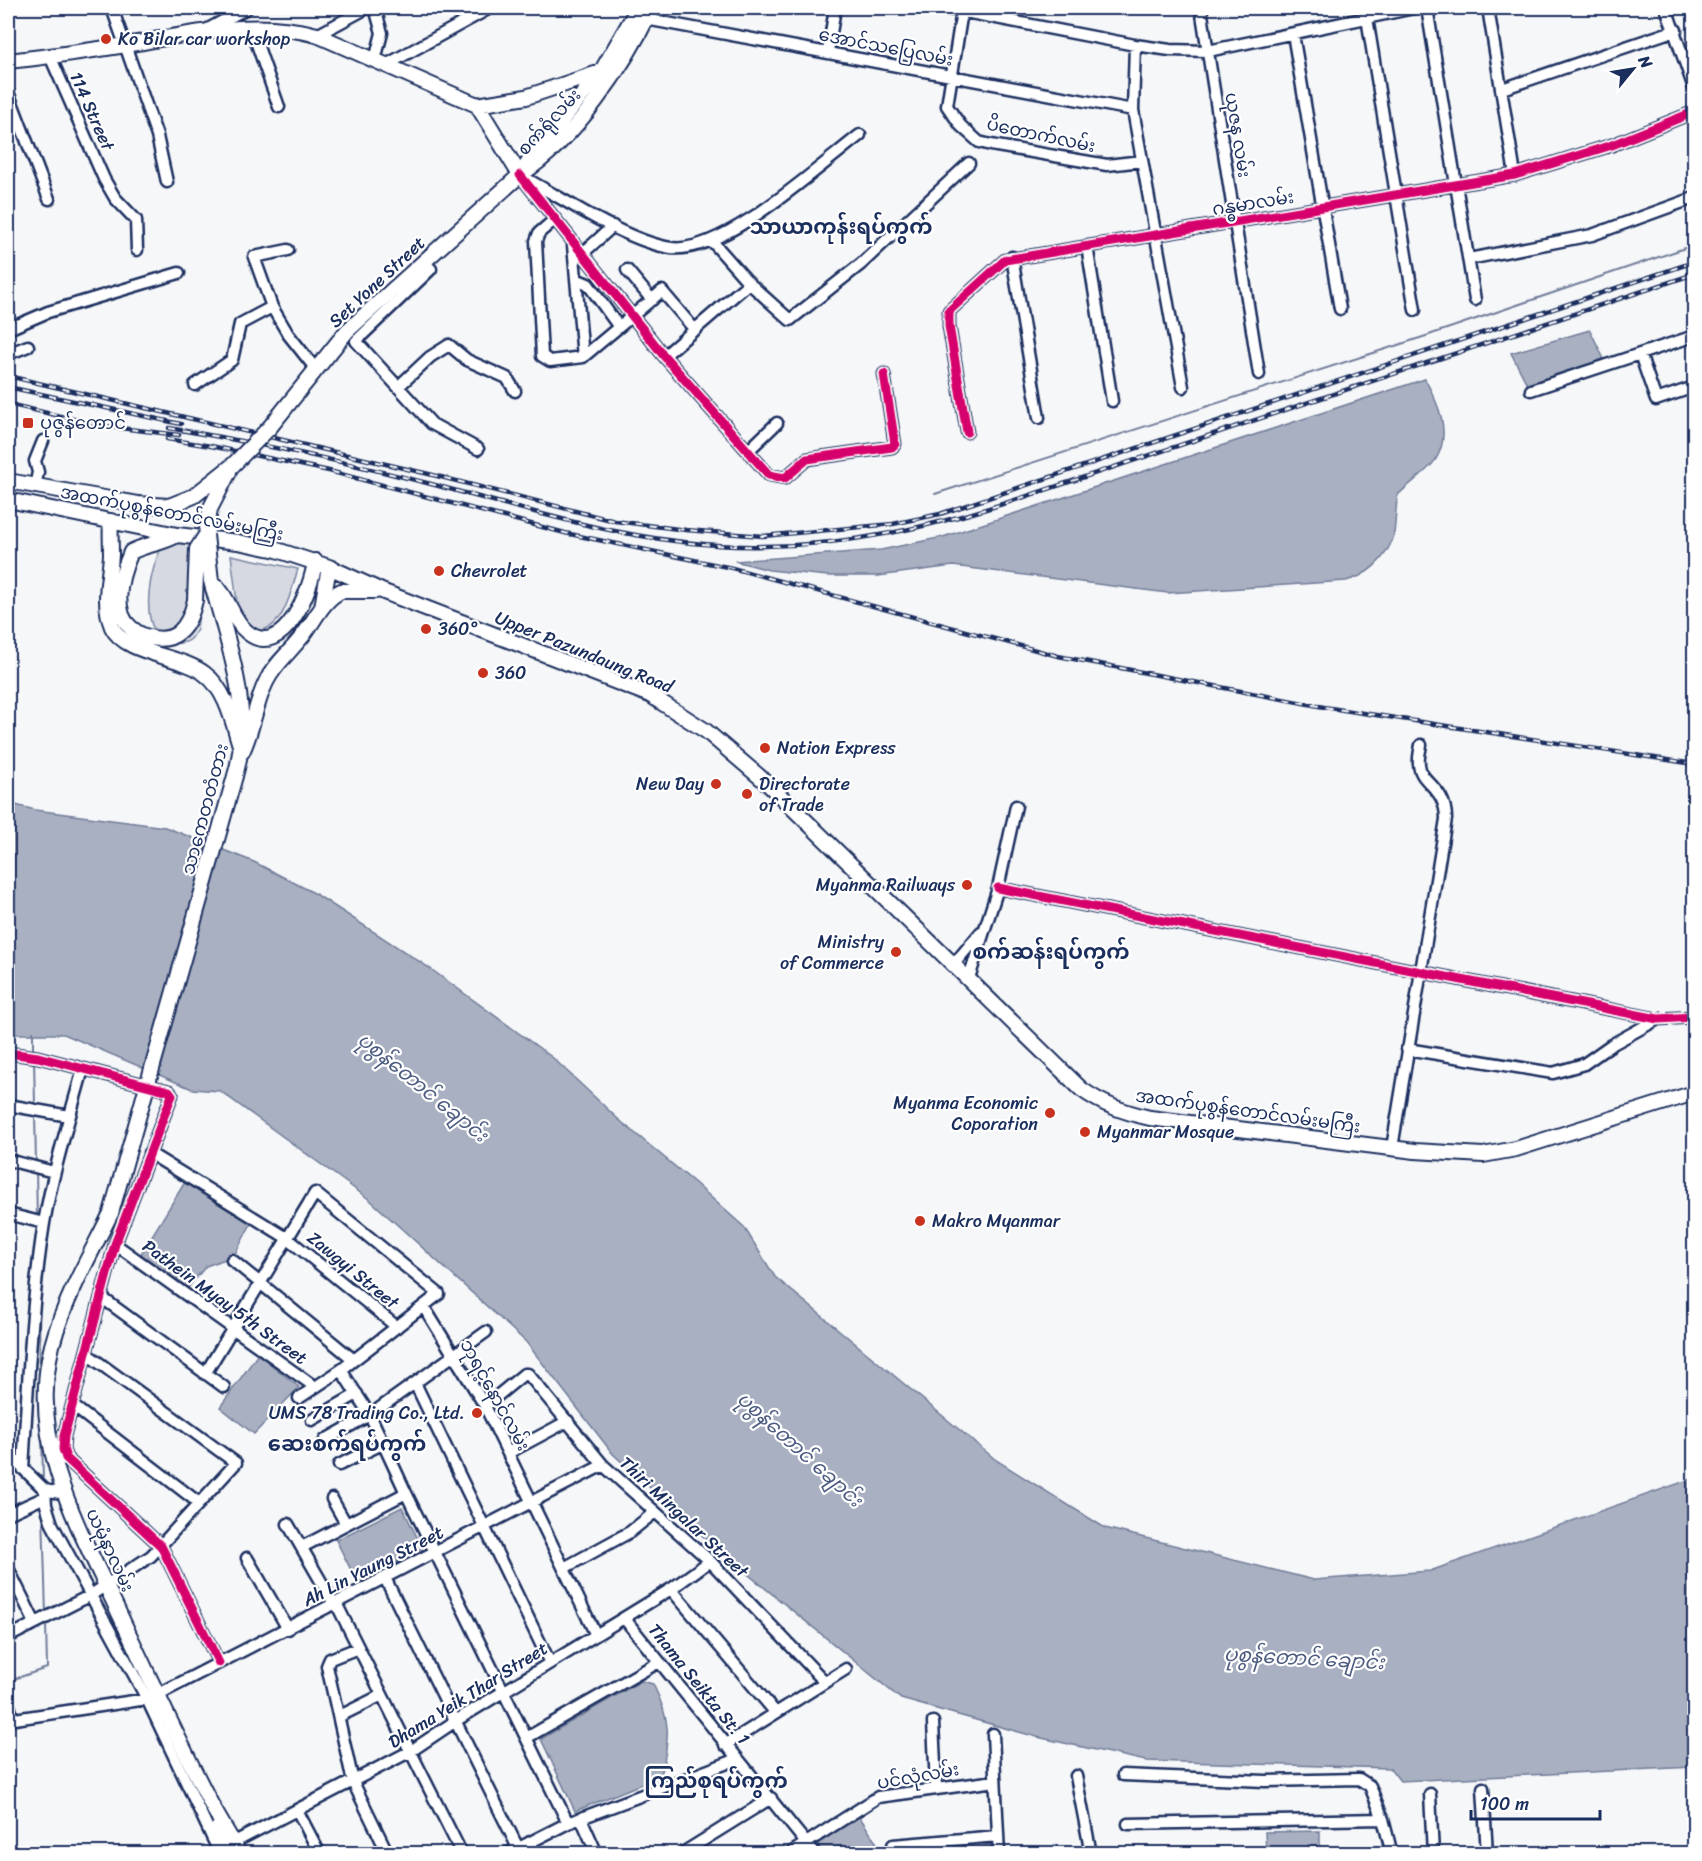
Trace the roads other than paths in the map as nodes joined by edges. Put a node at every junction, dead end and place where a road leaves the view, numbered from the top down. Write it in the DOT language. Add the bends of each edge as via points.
graph roads {
  1 [pos="126,8"];
  2 [pos="247,8"];
  3 [pos="367,8"];
  4 [pos="375,8"];
  5 [pos="490,8"];
  6 [pos="835,8"];
  7 [pos="944,8"];
  8 [pos="1201,8"];
  9 [pos="1414,8"];
  10 [pos="1427,8"];
  11 [pos="1488,8"];
  12 [pos="1666,8"];
  13 [pos="113,11"];
  14 [pos="962,11"];
  15 [pos="642,13"];
  16 [pos="1367,18"];
  17 [pos="250,27"];
  18 [pos="204,30"];
  19 [pos="1676,30"];
  20 [pos="1293,34"];
  21 [pos="317,35"];
  22 [pos="127,45"];
  23 [pos="1135,45"];
  24 [pos="1208,51"];
  25 [pos="828,52"];
  26 [pos="50,56"];
  27 [pos="8,61"];
  28 [pos="380,62"];
  29 [pos="607,75"];
  30 [pos="952,76"];
  31 [pos="1695,88"];
  32 [pos="1502,89"];
  33 [pos="8,92"];
  34 [pos="477,105"];
  35 [pos="279,107"];
  36 [pos="1133,110"];
  37 [pos="1695,112"];
  38 [pos="860,135"];
  39 [pos="1142,161"];
  40 [pos="969,163"];
  41 [pos="520,175"];
  42 [pos="1515,175"];
  43 [pos="167,182"];
  44 [pos="1455,186"];
  45 [pos="1396,196"];
  46 [pos="1695,198"];
  47 [pos="49,199"];
  48 [pos="1324,208"];
  49 [pos="554,220"];
  50 [pos="1235,222"];
  51 [pos="613,226"];
  52 [pos="1157,236"];
  53 [pos="711,240"];
  54 [pos="573,245"];
  55 [pos="1087,246"];
  56 [pos="137,250"];
  57 [pos="288,250"];
  58 [pos="582,254"];
  59 [pos="1012,257"];
  60 [pos="1469,259"];
  61 [pos="425,262"];
  62 [pos="627,270"];
  63 [pos="179,273"];
  64 [pos="576,279"];
  65 [pos="750,283"];
  66 [pos="652,300"];
  67 [pos="1475,300"];
  68 [pos="272,307"];
  69 [pos="1340,309"];
  70 [pos="1415,310"];
  71 [pos="632,316"];
  72 [pos="8,323"];
  73 [pos="619,327"];
  74 [pos="695,330"];
  75 [pos="1695,336"];
  76 [pos="28,346"];
  77 [pos="8,354"];
  78 [pos="1640,354"];
  79 [pos="664,356"];
  80 [pos="583,357"];
  81 [pos="315,368"];
  82 [pos="884,374"];
  83 [pos="1259,374"];
  84 [pos="195,385"];
  85 [pos="398,387"];
  86 [pos="1183,387"];
  87 [pos="1531,390"];
  88 [pos="1694,390"];
  89 [pos="515,392"];
  90 [pos="1112,401"];
  91 [pos="1039,418"];
  92 [pos="777,423"];
  93 [pos="270,427"];
  94 [pos="967,432"];
  95 [pos="43,441"];
  96 [pos="478,449"];
  97 [pos="747,451"];
  98 [pos="233,465"];
  99 [pos="8,481"];
  100 [pos="35,487"];
  101 [pos="8,500"];
  102 [pos="111,521"];
  103 [pos="177,535"];
  104 [pos="206,535"];
  105 [pos="315,561"];
  106 [pos="329,567"];
  107 [pos="211,581"];
  108 [pos="384,591"];
  109 [pos="322,607"];
  110 [pos="1421,745"];
  111 [pos="242,752"];
  112 [pos="1016,806"];
  113 [pos="998,888"];
  114 [pos="985,927"];
  115 [pos="954,964"];
  116 [pos="1420,970"];
  117 [pos="969,978"];
  118 [pos="1695,1017"];
  119 [pos="1658,1019"];
  120 [pos="1407,1049"];
  121 [pos="8,1053"];
  122 [pos="83,1069"];
  123 [pos="1082,1089"];
  124 [pos="1695,1093"];
  125 [pos="8,1105"];
  126 [pos="69,1116"];
  127 [pos="1392,1148"];
  128 [pos="149,1153"];
  129 [pos="8,1160"];
  130 [pos="54,1172"];
  131 [pos="111,1213"];
  132 [pos="8,1214"];
  133 [pos="45,1223"];
  134 [pos="287,1238"];
  135 [pos="115,1244"];
  136 [pos="232,1260"];
  137 [pos="260,1282"];
  138 [pos="101,1297"];
  139 [pos="424,1306"];
  140 [pos="233,1327"];
  141 [pos="397,1327"];
  142 [pos="486,1332"];
  143 [pos="87,1354"];
  144 [pos="456,1355"];
  145 [pos="354,1360"];
  146 [pos="341,1370"];
  147 [pos="205,1374"];
  148 [pos="415,1383"];
  149 [pos="224,1387"];
  150 [pos="315,1387"];
  151 [pos="357,1394"];
  152 [pos="299,1398"];
  153 [pos="73,1406"];
  154 [pos="484,1406"];
  155 [pos="370,1415"];
  156 [pos="312,1420"];
  157 [pos="568,1421"];
  158 [pos="325,1440"];
  159 [pos="384,1443"];
  160 [pos="508,1452"];
  161 [pos="8,1454"];
  162 [pos="61,1457"];
  163 [pos="339,1465"];
  164 [pos="603,1465"];
  165 [pos="23,1468"];
  166 [pos="45,1493"];
  167 [pos="406,1493"];
  168 [pos="65,1494"];
  169 [pos="332,1499"];
  170 [pos="533,1501"];
  171 [pos="199,1503"];
  172 [pos="655,1512"];
  173 [pos="8,1514"];
  174 [pos="288,1524"];
  175 [pos="346,1524"];
  176 [pos="484,1527"];
  177 [pos="161,1546"];
  178 [pos="302,1547"];
  179 [pos="437,1551"];
  180 [pos="247,1558"];
  181 [pos="710,1561"];
  182 [pos="8,1568"];
  183 [pos="564,1568"];
  184 [pos="385,1578"];
  185 [pos="106,1585"];
  186 [pos="671,1589"];
  187 [pos="91,1595"];
  188 [pos="335,1604"];
  189 [pos="624,1618"];
  190 [pos="35,1623"];
  191 [pos="288,1629"];
  192 [pos="596,1635"];
  193 [pos="8,1636"];
  194 [pos="358,1648"];
  195 [pos="659,1662"];
  196 [pos="219,1663"];
  197 [pos="550,1663"];
  198 [pos="846,1669"];
  199 [pos="825,1682"];
  200 [pos="505,1690"];
  201 [pos="382,1695"];
  202 [pos="152,1697"];
  203 [pos="8,1702"];
  204 [pos="775,1712"];
  205 [pos="339,1716"];
  206 [pos="10,1719"];
  207 [pos="457,1720"];
  208 [pos="933,1722"];
  209 [pos="993,1734"];
  210 [pos="528,1737"];
  211 [pos="725,1745"];
  212 [pos="411,1751"];
  213 [pos="738,1759"];
  214 [pos="1123,1775"];
  215 [pos="1076,1776"];
  216 [pos="995,1781"];
  217 [pos="353,1782"];
  218 [pos="936,1787"];
  219 [pos="1483,1788"];
  220 [pos="1430,1794"];
  221 [pos="771,1798"];
  222 [pos="297,1810"];
  223 [pos="581,1818"];
  224 [pos="1383,1819"];
  225 [pos="568,1823"];
  226 [pos="1128,1824"];
  227 [pos="998,1836"];
  228 [pos="530,1842"];
  229 [pos="806,1842"];
  230 [pos="893,1845"];
  231 [pos="518,1848"];
  232 [pos="228,1850"];
  233 [pos="320,1854"];
  234 [pos="388,1854"];
  235 [pos="462,1854"];
  236 [pos="507,1854"];
  237 [pos="535,1854"];
  238 [pos="597,1854"];
  239 [pos="681,1854"];
  240 [pos="789,1854"];
  241 [pos="815,1854"];
  242 [pos="999,1854"];
  243 [pos="1091,1854"];
  244 [pos="1392,1854"];
  245 [pos="1433,1854"];
  246 [pos="1487,1854"];
  1 -- 13 [label="street"];
  2 -- 18 [label="street"];
  3 -- 21 [label="street"];
  4 -- 28 [label="street" via="382,33"];
  5 -- 28 [label="street"];
  6 -- 25 [label="street"];
  7 -- 14 [label="street"];
  8 -- 24 [label="street, ယုဇန လမ်း"];
  9 -- 16 [label="street"];
  10 -- 44 [label="street"];
  11 -- 32 [label="street"];
  12 -- 19 [label="street"];
  13 -- 22 [label="street"];
  14 -- 23 [label="street"];
  14 -- 30 [label="street"];
  15 -- 25 [label="street, အောင်သပြေလမ်း"];
  15 -- 29 [label="main road, စက်ရုံလမ်း"];
  16 -- 20 [label="street"];
  16 -- 45 [label="street"];
  17 -- 18 [label="main road"];
  17 -- 21 [label="main road" via="295,29"];
  17 -- 35 [label="street"];
  18 -- 22 [label="main road"];
  19 -- 31 [label="street"];
  19 -- 32 [label="street"];
  20 -- 24 [label="street"];
  20 -- 48 [label="street"];
  21 -- 28 [label="main road"];
  22 -- 26 [label="main road"];
  22 -- 43 [label="street" via="158,136"];
  23 -- 24 [label="street"];
  23 -- 36 [label="street"];
  24 -- 50 [label="street, ယုဇန လမ်း"];
  25 -- 30 [label="street, အောင်သပြေလမ်း"];
  26 -- 27 [label="main road"];
  26 -- 56 [label="street, 114 Street" via="104,179 115,198 136,220"];
  28 -- 34 [label="main road"];
  29 -- 34 [label="main road" via="526,97"];
  29 -- 41 [label="main road, စက်ရုံလမ်း" via="540,163"];
  30 -- 36 [label="street, အောင်သပြေလမ်း"];
  30 -- 39 [label="street, ပိတောက်လမ်း" via="948,106 961,126 979,142 1095,163"];
  32 -- 42 [label="street"];
  33 -- 47 [label="street"];
  34 -- 41 [label="main road"];
  36 -- 39 [label="street"];
  37 -- 42 [label="street, ဂန္ဓမာလမ်း" via="1611,145"];
  38 -- 53 [label="street" via="745,223"];
  39 -- 52 [label="street"];
  40 -- 65 [label="street" via="861,264 790,320"];
  41 -- 49 [label="street"];
  41 -- 51 [label="street"];
  41 -- 61 [label="main road, Set Yone Street"];
  42 -- 44 [label="street, ဂန္ဓမာလမ်း"];
  44 -- 45 [label="street, ဂန္ဓမာလမ်း"];
  44 -- 60 [label="street"];
  45 -- 48 [label="street, ဂန္ဓမာလမ်း"];
  45 -- 70 [label="street"];
  46 -- 60 [label="street" via="1592,235"];
  48 -- 50 [label="street, ဂန္ဓမာလမ်း"];
  48 -- 69 [label="street"];
  49 -- 54 [label="street"];
  49 -- 80 [label="street" via="536,237 542,356 550,361"];
  50 -- 52 [label="street, ဂန္ဓမာလမ်း"];
  50 -- 83 [label="street, ယုဇန လမ်း"];
  51 -- 53 [label="street" via="672,248 698,247"];
  51 -- 58 [label="street"];
  52 -- 55 [label="street, ဂန္ဓမာလမ်း"];
  52 -- 86 [label="street"];
  53 -- 65 [label="street"];
  54 -- 58 [label="street"];
  54 -- 64 [label="street"];
  55 -- 59 [label="street, ဂန္ဓမာလမ်း"];
  55 -- 90 [label="street"];
  57 -- 68 [label="street" via="254,257"];
  58 -- 71 [label="street"];
  59 -- 91 [label="street"];
  59 -- 94 [label="street, ဂန္ဓမာလမ်း" via="1000,263 949,311"];
  60 -- 67 [label="street"];
  61 -- 81 [label="main road, Set Yone Street" via="347,331"];
  61 -- 85 [label="street" via="431,270 356,341"];
  62 -- 66 [label="street"];
  63 -- 72 [label="street" via="48,312 13,327"];
  64 -- 73 [label="street" via="588,284"];
  64 -- 80 [label="street"];
  65 -- 74 [label="street"];
  66 -- 71 [label="street"];
  66 -- 74 [label="street" via="664,292"];
  68 -- 81 [label="street"];
  68 -- 84 [label="street" via="240,324 232,360"];
  71 -- 73 [label="street"];
  71 -- 79 [label="street"];
  73 -- 80 [label="street"];
  74 -- 79 [label="street"];
  75 -- 78 [label="street"];
  76 -- 77 [label="street"];
  78 -- 87 [label="street"];
  78 -- 88 [label="street" via="1656,400"];
  79 -- 97 [label="street"];
  81 -- 93 [label="main road, Set Yone Street"];
  82 -- 97 [label="street" via="892,447 807,459 785,478 769,475"];
  85 -- 89 [label="street" via="449,345 467,360 507,378"];
  85 -- 96 [label="street" via="432,424"];
  92 -- 97 [label="street"];
  93 -- 98 [label="main road, သာကေတတံတား, bridge"];
  95 -- 100 [label="street" via="35,461"];
  98 -- 100 [label="main road" via="194,496 169,506"];
  98 -- 104 [label="main road, သာကေတတံတား" via="210,509"];
  99 -- 100 [label="main road"];
  101 -- 102 [label="main road, အထက်ပုစွန်တောင်လမ်းမကြီး"];
  102 -- 103 [label="main road, အထက်ပုစွန်တောင်လမ်းမကြီး"];
  102 -- 111 [label="main road" via="106,607 113,628 129,643 206,674 223,698"];
  103 -- 104 [label="main road, bridge" via="131,552 122,582 121,612 125,622 140,634 164,640 187,623 195,600 197,549"];
  103 -- 105 [label="main road, အထက်ပုစွန်တောင်လမ်းမကြီး" via="238,542"];
  104 -- 107 [label="main road, သာကေတတံတား, bridge"];
  105 -- 106 [label="main road, အထက်ပုစွန်တောင်လမ်းမကြီး"];
  105 -- 107 [label="main road" via="307,592 293,620 266,639 244,630 225,595"];
  106 -- 108 [label="main road, Upper Pazundaung Road"];
  106 -- 109 [label="main road"];
  107 -- 111 [label="main road, သာကေတတံတား" via="239,697"];
  108 -- 109 [label="main road" via="341,591"];
  108 -- 115 [label="main road, Upper Pazundaung Road" via="650,694 680,712 768,784"];
  109 -- 111 [label="main road" via="301,639 275,666"];
  110 -- 116 [label="street" via="1422,774 1442,796 1446,819"];
  111 -- 131 [label="main road, သာကေတတံတား, bridge"];
  112 -- 113 [label="street"];
  113 -- 114 [label="street"];
  113 -- 116 [label="street"];
  114 -- 115 [label="street"];
  114 -- 117 [label="street"];
  115 -- 117 [label="main road, Upper Pazundaung Road"];
  116 -- 119 [label="street"];
  116 -- 120 [label="street"];
  117 -- 123 [label="main road, Upper Pazundaung Road"];
  118 -- 119 [label="street"];
  119 -- 120 [label="street" via="1584,1064 1553,1073"];
  120 -- 127 [label="street"];
  121 -- 122 [label="street"];
  122 -- 126 [label="street"];
  122 -- 128 [label="street" via="171,1093"];
  123 -- 127 [label="main road, အထက်ပုစွန်တောင်လမ်းမကြီး" via="1107,1105 1150,1118"];
  124 -- 127 [label="main road, အထက်ပုစွန်တောင်လမ်းမကြီး" via="1516,1149 1484,1155"];
  125 -- 126 [label="street"];
  126 -- 130 [label="street"];
  128 -- 134 [label="street, Zawgyi Street"];
  128 -- 135 [label="street"];
  129 -- 130 [label="street"];
  130 -- 133 [label="street"];
  131 -- 162 [label="main road, ယမုံနာလမ်း" via="56,1330 49,1359 45,1397"];
  132 -- 133 [label="street"];
  133 -- 165 [label="street" via="31,1322"];
  134 -- 137 [label="street"];
  134 -- 139 [label="street" via="315,1193 439,1294"];
  134 -- 141 [label="street, Zawgyi Street"];
  135 -- 138 [label="street"];
  135 -- 140 [label="street, Pathein Myay 5th Street"];
  136 -- 137 [label="street"];
  137 -- 140 [label="street"];
  137 -- 145 [label="street"];
  138 -- 143 [label="street"];
  138 -- 147 [label="street"];
  139 -- 141 [label="street"];
  139 -- 144 [label="street, ဘုရင့်နောင်လမ်း"];
  140 -- 147 [label="street"];
  140 -- 150 [label="street, Pathein Myay 5th Street"];
  141 -- 145 [label="street"];
  142 -- 144 [label="street"];
  143 -- 153 [label="street"];
  143 -- 171 [label="street" via="236,1463"];
  144 -- 148 [label="street"];
  144 -- 154 [label="street, ဘုရင့်နောင်လမ်း"];
  145 -- 146 [label="street"];
  146 -- 150 [label="street"];
  146 -- 151 [label="street"];
  147 -- 149 [label="street"];
  148 -- 155 [label="street"];
  148 -- 176 [label="street"];
  150 -- 152 [label="street"];
  151 -- 155 [label="street"];
  151 -- 156 [label="street"];
  153 -- 162 [label="street"];
  153 -- 171 [label="street"];
  154 -- 157 [label="street, Thiri Mingalar Street" via="526,1373"];
  154 -- 160 [label="street, ဘုရင့်နောင်လမ်း"];
  155 -- 158 [label="street"];
  155 -- 159 [label="street"];
  157 -- 160 [label="street"];
  157 -- 164 [label="street, Thiri Mingalar Street"];
  159 -- 163 [label="street"];
  159 -- 167 [label="street"];
  160 -- 170 [label="street, ဘုရင့်နောင်လမ်း"];
  161 -- 165 [label="street"];
  162 -- 168 [label="main road, ယမုံနာလမ်း"];
  162 -- 177 [label="street"];
  164 -- 170 [label="street, Ah Lin Yaung Street"];
  164 -- 172 [label="street, Thiri Mingalar Street"];
  165 -- 166 [label="street"];
  166 -- 168 [label="street"];
  166 -- 173 [label="street"];
  166 -- 187 [label="street" via="52,1524"];
  167 -- 175 [label="street"];
  167 -- 179 [label="street"];
  168 -- 185 [label="main road, ယမုံနာလမ်း"];
  169 -- 175 [label="street"];
  170 -- 176 [label="street, Ah Lin Yaung Street"];
  170 -- 183 [label="street, ဘုရင့်နောင်လမ်း"];
  171 -- 177 [label="street"];
  172 -- 181 [label="street, Thiri Mingalar Street"];
  172 -- 183 [label="street" via="630,1532"];
  174 -- 178 [label="street"];
  175 -- 178 [label="street"];
  176 -- 179 [label="street, Ah Lin Yaung Street"];
  176 -- 197 [label="street"];
  177 -- 185 [label="street"];
  177 -- 196 [label="street"];
  178 -- 188 [label="street"];
  179 -- 184 [label="street, Ah Lin Yaung Street"];
  179 -- 200 [label="street"];
  180 -- 191 [label="street"];
  181 -- 186 [label="street, Dhama Yeik Thar Street"];
  181 -- 199 [label="street, Thiri Mingalar Street"];
  182 -- 190 [label="street"];
  183 -- 192 [label="street, ဘုရင့်နောင်လမ်း"];
  184 -- 188 [label="street, Ah Lin Yaung Street"];
  184 -- 207 [label="street"];
  185 -- 187 [label="street"];
  185 -- 202 [label="main road, ယမုံနာလမ်း"];
  186 -- 189 [label="street, Dhama Yeik Thar Street"];
  186 -- 204 [label="street"];
  187 -- 190 [label="street"];
  187 -- 202 [label="street"];
  188 -- 191 [label="street, Ah Lin Yaung Street"];
  188 -- 194 [label="street"];
  189 -- 192 [label="street, Dhama Yeik Thar Street"];
  189 -- 195 [label="street, Thama Seikta St. 1"];
  190 -- 193 [label="street"];
  191 -- 196 [label="street, Ah Lin Yaung Street"];
  192 -- 197 [label="street, Dhama Yeik Thar Street"];
  194 -- 201 [label="street"];
  194 -- 205 [label="street" via="330,1659 327,1666"];
  195 -- 210 [label="street"];
  195 -- 211 [label="street, Thama Seikta St. 1"];
  196 -- 202 [label="street, Ah Lin Yaung Street"];
  197 -- 200 [label="street, Dhama Yeik Thar Street"];
  198 -- 199 [label="street"];
  199 -- 204 [label="street"];
  200 -- 207 [label="street, Dhama Yeik Thar Street"];
  200 -- 210 [label="street"];
  201 -- 205 [label="street"];
  201 -- 212 [label="street"];
  202 -- 206 [label="street, Ah Lin Yaung Street"];
  202 -- 232 [label="street"];
  202 -- 232 [label="main road, ယမုံနာလမ်း" via="209,1801"];
  203 -- 206 [label="street"];
  204 -- 211 [label="street"];
  205 -- 217 [label="street"];
  207 -- 212 [label="street, Dhama Yeik Thar Street"];
  207 -- 231 [label="street"];
  208 -- 218 [label="street"];
  209 -- 216 [label="street"];
  210 -- 225 [label="street"];
  211 -- 213 [label="street, Thama Seikta St. 1"];
  212 -- 217 [label="street, Dhama Yeik Thar Street"];
  212 -- 235 [label="street"];
  213 -- 221 [label="street, Thama Seikta St. 1"];
  213 -- 223 [label="street"];
  214 -- 224 [label="street" via="1265,1781 1359,1779 1370,1786"];
  215 -- 243 [label="street"];
  216 -- 218 [label="street, ပင်လုံလမ်း"];
  216 -- 227 [label="street"];
  217 -- 222 [label="street, Dhama Yeik Thar Street"];
  217 -- 234 [label="street"];
  218 -- 229 [label="street, ပင်လုံလမ်း" via="878,1797"];
  219 -- 246 [label="street"];
  220 -- 245 [label="street"];
  221 -- 229 [label="street, Thama Seikta St. 1"];
  221 -- 239 [label="street"];
  222 -- 232 [label="street, Dhama Yeik Thar Street"];
  222 -- 233 [label="street"];
  223 -- 225 [label="street"];
  223 -- 238 [label="street"];
  224 -- 226 [label="street"];
  224 -- 244 [label="street"];
  225 -- 228 [label="street"];
  227 -- 230 [label="street"];
  227 -- 242 [label="street"];
  228 -- 231 [label="street"];
  228 -- 237 [label="street"];
  229 -- 240 [label="street, ပင်လုံလမ်း"];
  229 -- 241 [label="street, Thama Seikta St. 1"];
  231 -- 236 [label="street"];
}
